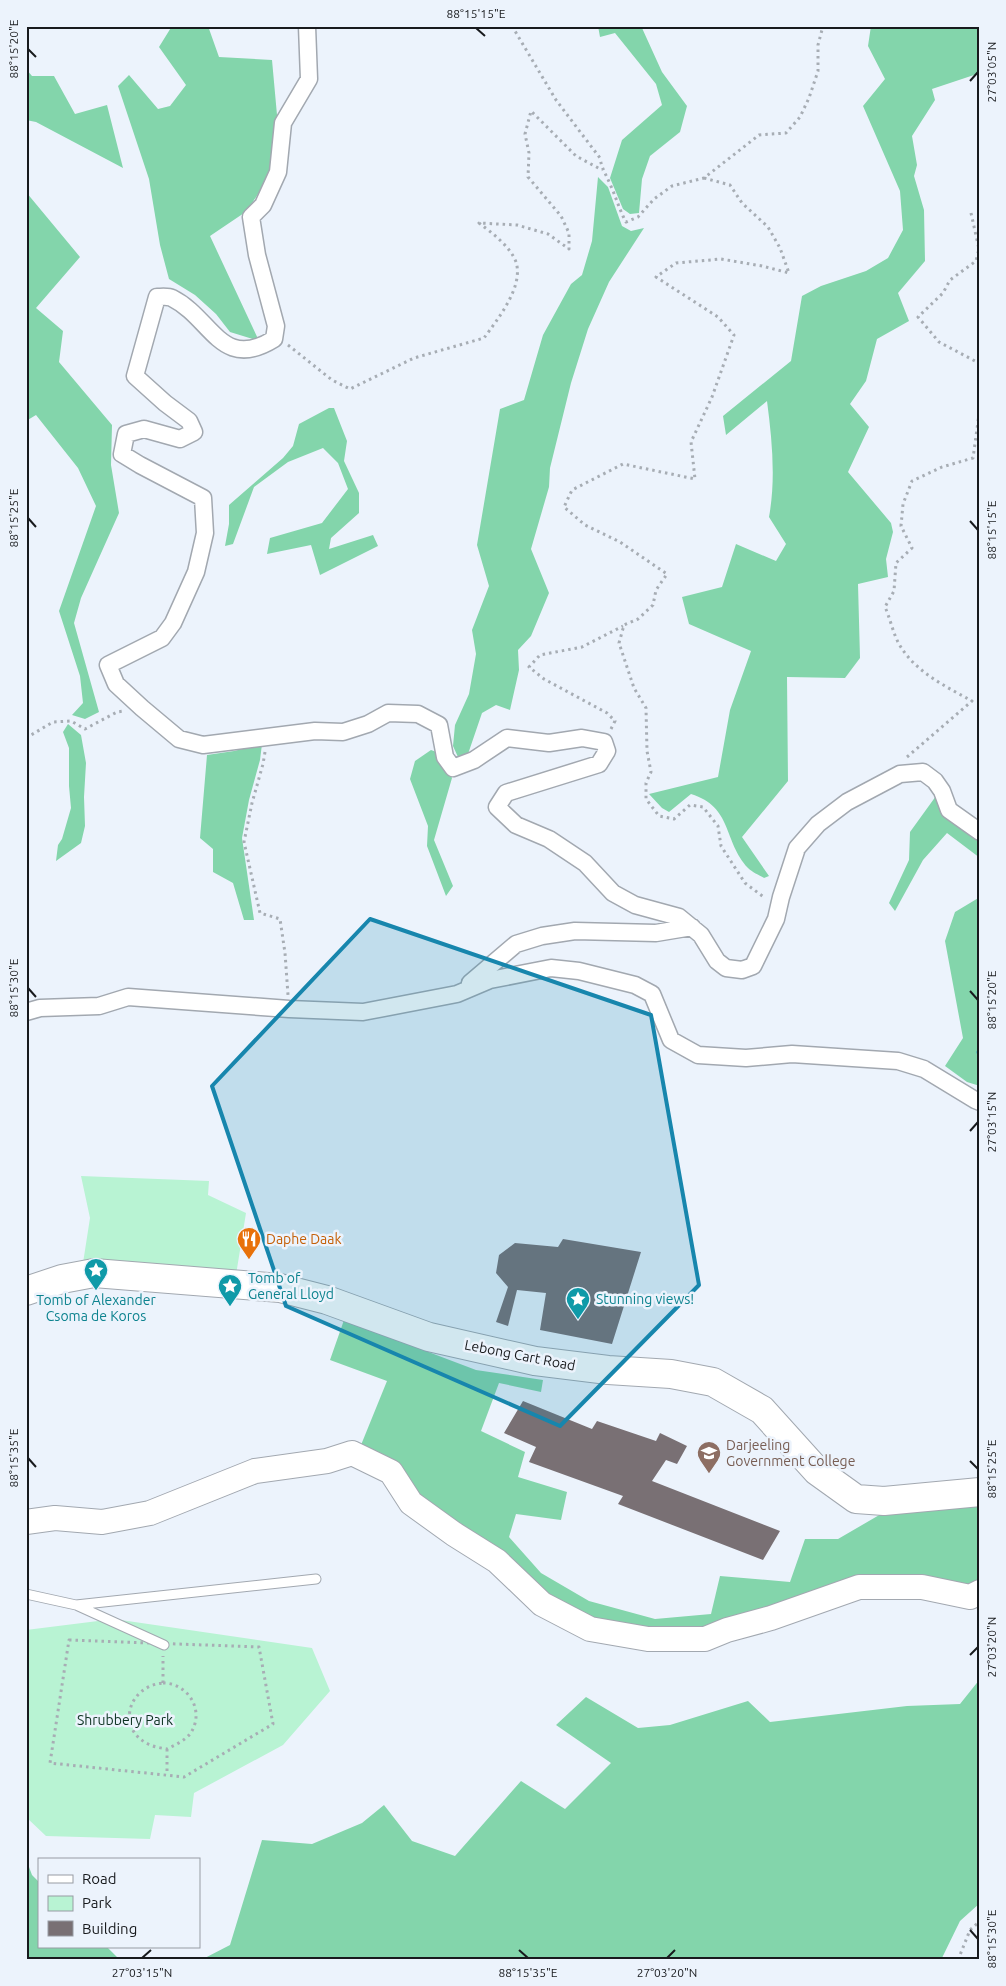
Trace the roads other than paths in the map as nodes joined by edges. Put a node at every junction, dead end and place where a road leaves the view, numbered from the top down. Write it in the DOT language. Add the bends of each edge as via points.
graph roads {
  1 [pos="307,26"];
  2 [pos="980,832"];
  3 [pos="692,927"];
  4 [pos="457,994"];
  5 [pos="26,1012"];
  6 [pos="980,1102"];
  7 [pos="26,1291"];
  8 [pos="980,1492"];
  9 [pos="26,1522"];
  10 [pos="316,1579"];
  11 [pos="980,1592"];
  12 [pos="26,1594"];
  13 [pos="76,1605"];
  14 [pos="164,1645"];
  1 -- 3 [label="street" via="309,79 283,123 278,172 263,205 251,217 257,255 276,326 274,339 259,348 244,351 222,343 192,313 170,297 157,297 136,376 165,403 190,420 194,432 180,439 144,429 126,434 122,454 203,498 205,533 196,572 173,623 162,638 108,665 116,684 179,739 203,745 315,731 343,732 388,713 418,714 439,725 445,757 453,768 474,760 507,738 549,743 582,738 604,742 607,751 600,764 506,793 497,807 516,824 549,839 585,863 613,893 635,905 679,917"];
  2 -- 3 [label="street" via="949,810 942,791 923,772 900,774 847,802 818,824 797,848 776,919 753,966 742,970 726,968 716,961 701,934"];
  3 -- 4 [label="street" via="656,933 575,931 542,936 516,944"];
  4 -- 5 [label="street" via="364,1012 128,997 99,1006 40,1008"];
  4 -- 6 [label="street" via="490,980 551,968 579,971 635,985 652,994 671,1040 698,1055 746,1058 792,1054 898,1060 924,1069"];
  7 -- 8 [label="highway, Lebong Cart Road" via="94,1273 280,1288 327,1300 429,1337 535,1361 671,1374 713,1382 762,1410 817,1471 856,1499 884,1501"];
  9 -- 11 [label="main road" via="55,1518 102,1522 150,1512 255,1471 327,1461 352,1453 391,1472 411,1503 497,1561 542,1604 590,1630 648,1639 705,1639 859,1586 922,1587 970,1597"];
  10 -- 13 [label="lane"];
  12 -- 13 [label="lane"];
  13 -- 14 [label="lane"];
}
